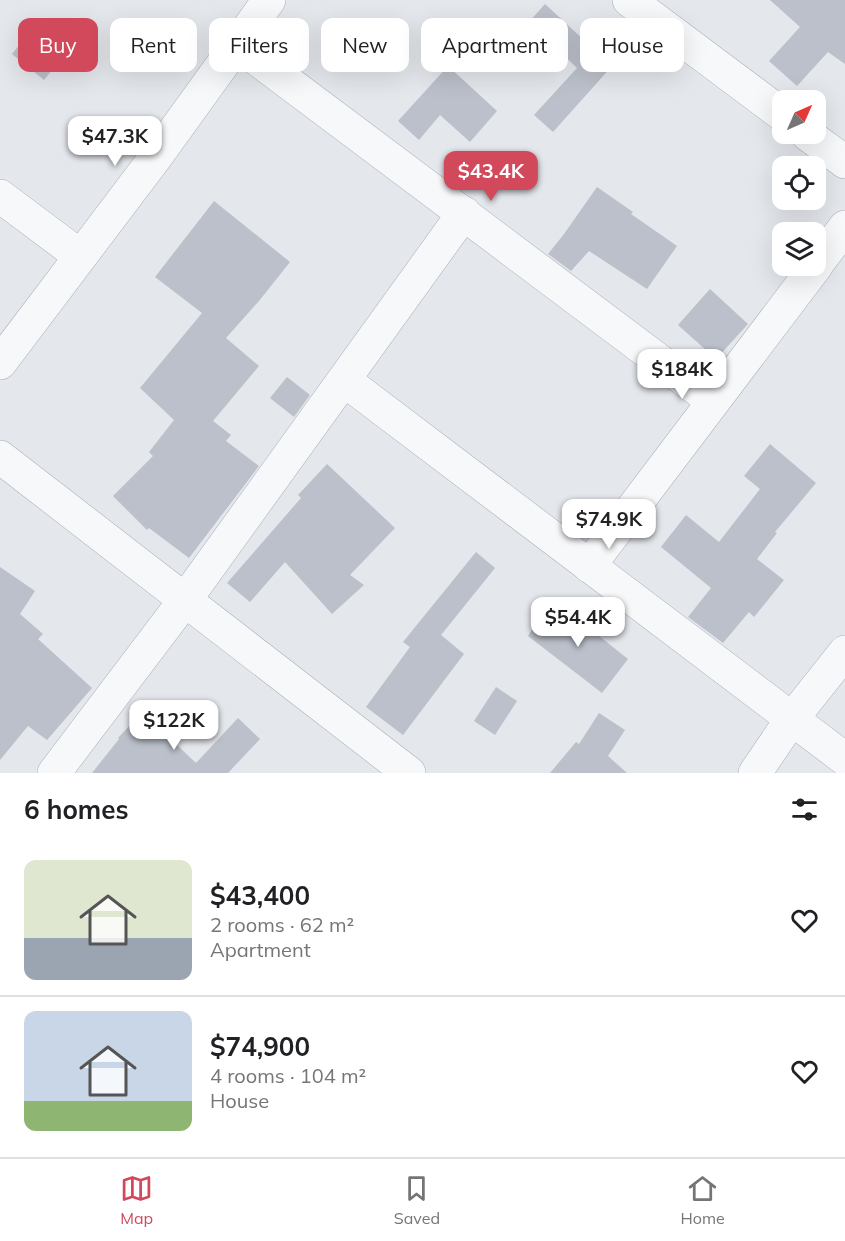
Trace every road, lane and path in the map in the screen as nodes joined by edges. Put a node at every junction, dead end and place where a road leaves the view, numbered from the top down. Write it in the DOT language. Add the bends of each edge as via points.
graph roads {
  1 [pos="269,0"];
  2 [pos="629,0"];
  3 [pos="256,18"];
  4 [pos="216,72"];
  5 [pos="275,72"];
  6 [pos="772,108"];
  7 [pos="821,144"];
  8 [pos="845,162"];
  9 [pos="0,196"];
  10 [pos="464,213"];
  11 [pos="845,227"];
  12 [pos="826,252"];
  13 [pos="80,256"];
  14 [pos="808,276"];
  15 [pos="0,363"];
  16 [pos="344,380"];
  17 [pos="713,401"];
  18 [pos="0,458"];
  19 [pos="589,566"];
  20 [pos="185,600"];
  21 [pos="845,652"];
  22 [pos="791,720"];
  23 [pos="845,759"];
  24 [pos="54,773"];
  25 [pos="409,773"];
  26 [pos="755,773"];
  1 -- 3 [label="street"];
  2 -- 6 [label="street"];
  4 -- 13 [label="street"];
  5 -- 10 [label="street"];
  7 -- 8 [label="street"];
  9 -- 13 [label="street"];
  10 -- 16 [label="street"];
  10 -- 17 [label="street"];
  11 -- 12 [label="street"];
  13 -- 15 [label="street"];
  14 -- 17 [label="street"];
  16 -- 19 [label="street"];
  16 -- 20 [label="street"];
  17 -- 19 [label="street"];
  18 -- 20 [label="street"];
  19 -- 22 [label="street"];
  20 -- 24 [label="street"];
  20 -- 25 [label="street"];
  21 -- 22 [label="street"];
  22 -- 23 [label="street"];
  22 -- 26 [label="street"];
}
